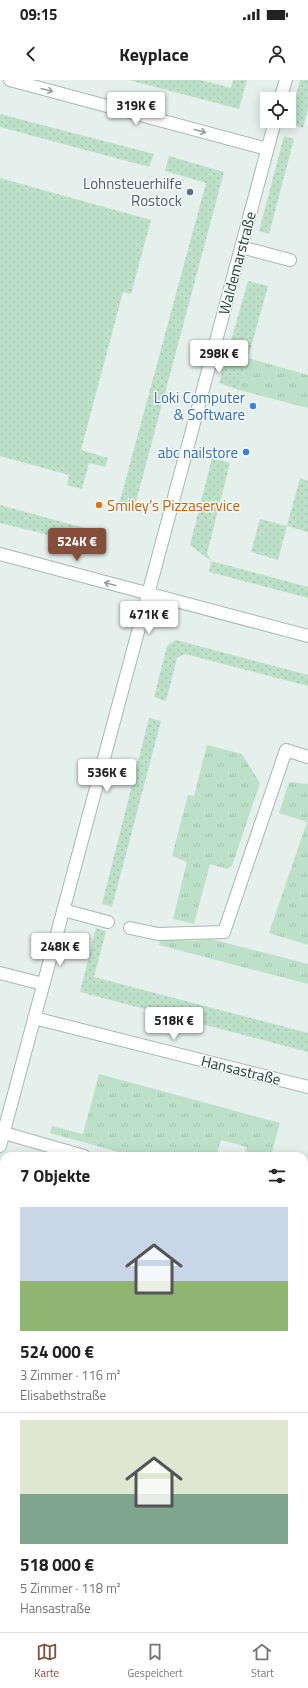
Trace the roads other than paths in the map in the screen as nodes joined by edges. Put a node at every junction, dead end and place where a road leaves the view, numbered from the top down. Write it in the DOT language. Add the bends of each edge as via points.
graph roads {
  1 [pos="10,80"];
  2 [pos="286,80"];
  3 [pos="282,92"];
  4 [pos="272,128"];
  5 [pos="267,149"];
  6 [pos="241,247"];
  7 [pos="290,260"];
  8 [pos="0,554"];
  9 [pos="148,594"];
  10 [pos="308,636"];
  11 [pos="308,757"];
  12 [pos="63,910"];
  13 [pos="108,922"];
  14 [pos="130,928"];
  15 [pos="0,973"];
  16 [pos="43,984"];
  17 [pos="34,1018"];
  18 [pos="308,1087"];
  19 [pos="4,1133"];
  20 [pos="0,1146"];
  21 [pos="70,1152"];
  1 -- 5 [label="street, one-way"];
  2 -- 3 [label="street"];
  4 -- 5 [label="street, Waldemarstraße"];
  5 -- 6 [label="street, Waldemarstraße"];
  6 -- 7 [label="street"];
  6 -- 9 [label="street, Waldemarstraße"];
  9 -- 8 [label="street, one-way"];
  9 -- 10 [label="street"];
  9 -- 12 [label="street, Waldemarstraße"];
  11 -- 14 [label="street" via="286,750 224,932 158,934"];
  12 -- 13 [label="street"];
  12 -- 16 [label="street, Waldemarstraße"];
  15 -- 16 [label="street"];
  16 -- 17 [label="street, Waldemarstraße"];
  17 -- 18 [label="street, Hansastraße"];
  17 -- 19 [label="street, Waldemarstraße"];
  19 -- 20 [label="street, Waldemarstraße"];
  19 -- 21 [label="street"];
}
